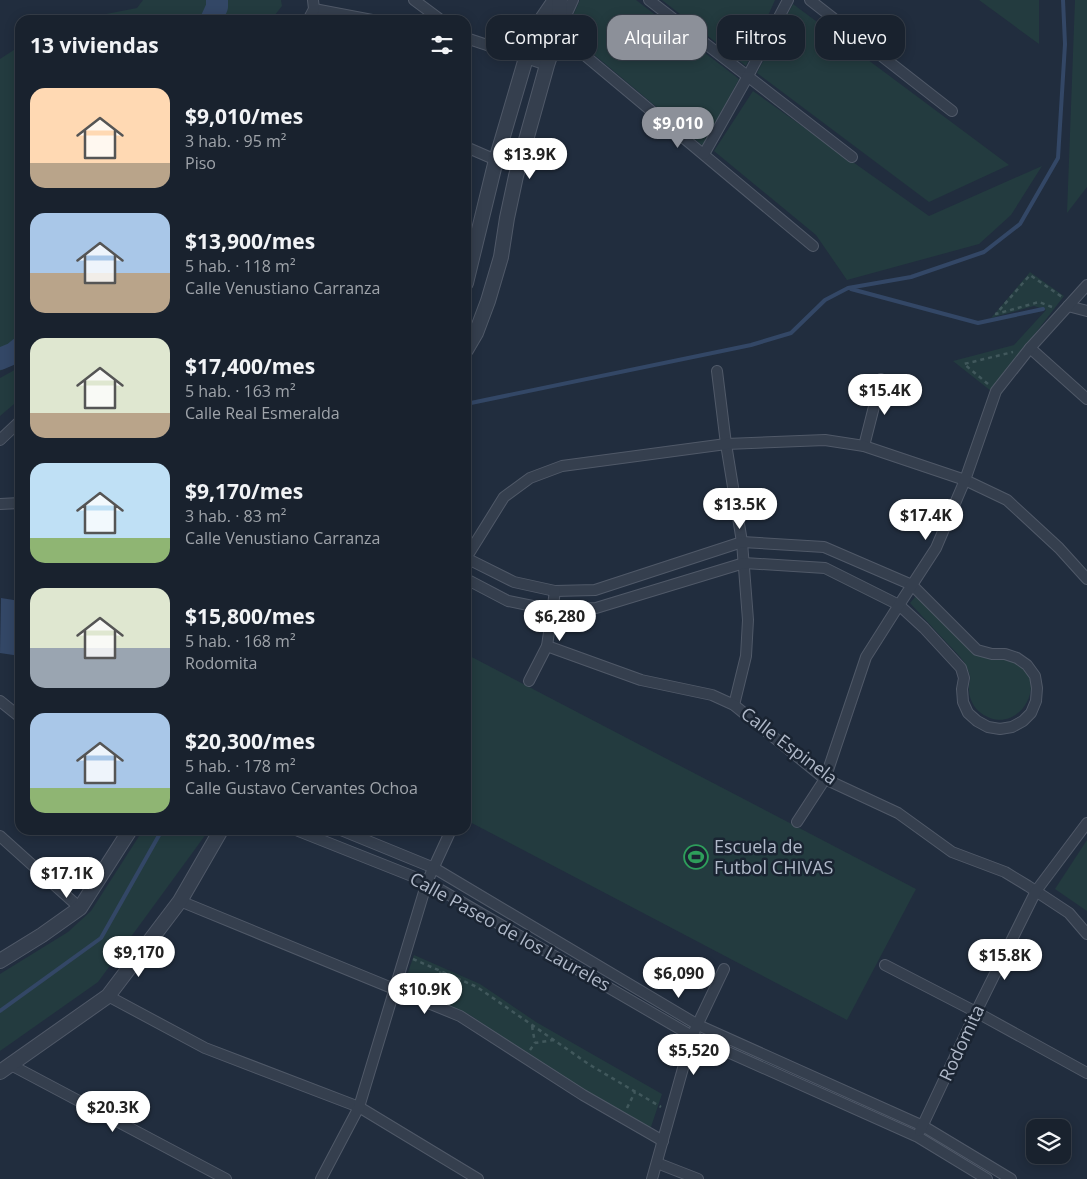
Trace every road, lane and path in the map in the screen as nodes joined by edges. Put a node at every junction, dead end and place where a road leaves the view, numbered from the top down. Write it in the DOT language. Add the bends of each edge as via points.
graph roads {
  1 [pos="414,0"];
  2 [pos="555,0"];
  3 [pos="560,0"];
  4 [pos="573,0"];
  5 [pos="649,0"];
  6 [pos="788,0"];
  7 [pos="810,0"];
  8 [pos="314,5"];
  9 [pos="353,15"];
  10 [pos="434,15"];
  11 [pos="545,15"];
  12 [pos="559,15"];
  13 [pos="566,15"];
  14 [pos="471,40"];
  15 [pos="486,45"];
  16 [pos="525,60"];
  17 [pos="532,60"];
  18 [pos="549,60"];
  19 [pos="591,60"];
  20 [pos="547,65"];
  21 [pos="748,76"];
  22 [pos="952,111"];
  23 [pos="471,150"];
  24 [pos="704,154"];
  25 [pos="852,157"];
  26 [pos="496,160"];
  27 [pos="813,246"];
  28 [pos="471,255"];
  29 [pos="1087,285"];
  30 [pos="1067,307"];
  31 [pos="1087,311"];
  32 [pos="471,330"];
  33 [pos="1030,348"];
  34 [pos="717,371"];
  35 [pos="881,378"];
  36 [pos="996,391"];
  37 [pos="1087,399"];
  38 [pos="15,426"];
  39 [pos="0,440"];
  40 [pos="726,444"];
  41 [pos="864,446"];
  42 [pos="965,480"];
  43 [pos="15,503"];
  44 [pos="0,504"];
  45 [pos="742,542"];
  46 [pos="471,550"];
  47 [pos="471,560"];
  48 [pos="744,563"];
  49 [pos="1087,579"];
  50 [pos="471,582"];
  51 [pos="912,585"];
  52 [pos="555,592"];
  53 [pos="898,605"];
  54 [pos="552,610"];
  55 [pos="547,646"];
  56 [pos="529,681"];
  57 [pos="0,701"];
  58 [pos="734,705"];
  59 [pos="15,713"];
  60 [pos="825,779"];
  61 [pos="797,822"];
  62 [pos="1087,823"];
  63 [pos="127,835"];
  64 [pos="219,835"];
  65 [pos="309,835"];
  66 [pos="353,835"];
  67 [pos="449,835"];
  68 [pos="0,836"];
  69 [pos="434,868"];
  70 [pos="427,882"];
  71 [pos="1036,891"];
  72 [pos="180,901"];
  73 [pos="80,908"];
  74 [pos="1087,934"];
  75 [pos="405,955"];
  76 [pos="1,958"];
  77 [pos="885,965"];
  78 [pos="724,969"];
  79 [pos="441,971"];
  80 [pos="395,989"];
  81 [pos="433,990"];
  82 [pos="108,996"];
  83 [pos="976,1012"];
  84 [pos="698,1024"];
  85 [pos="532,1026"];
  86 [pos="692,1036"];
  87 [pos="554,1040"];
  88 [pos="535,1043"];
  89 [pos="530,1051"];
  90 [pos="6,1068"];
  91 [pos="1087,1073"];
  92 [pos="635,1092"];
  93 [pos="359,1107"];
  94 [pos="626,1110"];
  95 [pos="671,1113"];
  96 [pos="923,1126"];
  97 [pos="918,1137"];
  98 [pos="663,1141"];
  99 [pos="657,1163"];
  100 [pos="226,1179"];
  101 [pos="321,1179"];
  102 [pos="478,1179"];
  103 [pos="652,1179"];
  104 [pos="698,1179"];
  105 [pos="987,1179"];
  106 [pos="1010,1179"];
  1 -- 10 [label="street"];
  2 -- 11 [label="street"];
  3 -- 12 [label="street"];
  4 -- 13 [label="street"];
  5 -- 21 [label="street"];
  6 -- 21 [label="street"];
  7 -- 22 [label="street"];
  8 -- 9 [label="street"];
  14 -- 15 [label="street"];
  16 -- 26 [label="street"];
  17 -- 20 [label="street"];
  18 -- 20 [label="street"];
  19 -- 24 [label="street"];
  20 -- 32 [label="street" via="516,176 501,257 488,301"];
  21 -- 24 [label="street"];
  21 -- 25 [label="street"];
  23 -- 26 [label="street"];
  24 -- 27 [label="street"];
  26 -- 28 [label="street"];
  29 -- 30 [label="street"];
  30 -- 30 [label="path" via="1040,302 996,314 1030,275"];
  30 -- 31 [label="street"];
  30 -- 33 [label="street"];
  33 -- 36 [label="street"];
  33 -- 36 [label="path" via="964,364"];
  33 -- 37 [label="street"];
  34 -- 40 [label="street"];
  35 -- 41 [label="street"];
  36 -- 42 [label="street"];
  38 -- 39 [label="street"];
  40 -- 41 [label="street" via="825,440"];
  40 -- 45 [label="street"];
  40 -- 46 [label="street" via="562,466 530,478 504,497"];
  41 -- 42 [label="street"];
  42 -- 49 [label="street" via="1007,500"];
  42 -- 51 [label="street" via="936,548"];
  43 -- 44 [label="street"];
  45 -- 48 [label="street"];
  45 -- 51 [label="street" via="824,547"];
  45 -- 52 [label="street" via="595,590"];
  47 -- 52 [label="street" via="514,582"];
  48 -- 53 [label="street" via="825,568"];
  48 -- 54 [label="street" via="596,608"];
  48 -- 58 [label="street" via="748,620 746,656"];
  50 -- 54 [label="street" via="508,601"];
  51 -- 53 [label="street"];
  51 -- 53 [label="street" via="977,650 1005,654 1028,665 1038,688 1031,713 1012,727 1000,729 977,721 963,702 961,668"];
  52 -- 54 [label="street"];
  53 -- 60 [label="street" via="866,657"];
  54 -- 55 [label="street"];
  55 -- 56 [label="street"];
  55 -- 58 [label="street, Calle Espinela" via="640,680 712,695"];
  57 -- 59 [label="street"];
  58 -- 60 [label="street, Calle Espinela"];
  60 -- 61 [label="street"];
  60 -- 71 [label="street, Calle Espinela" via="898,813 952,852 1005,872"];
  62 -- 71 [label="street, Rodomita"];
  63 -- 73 [label="street"];
  64 -- 72 [label="street"];
  65 -- 70 [label="street, Calle Paseo de los Laureles"];
  66 -- 69 [label="street, Calle Paseo de los Laureles"];
  67 -- 69 [label="street"];
  68 -- 73 [label="street"];
  69 -- 70 [label="street"];
  69 -- 84 [label="street, Calle Paseo de los Laureles"];
  70 -- 75 [label="street"];
  70 -- 86 [label="street, Calle Paseo de los Laureles"];
  71 -- 74 [label="street, Calle Espinela" via="1069,913"];
  71 -- 83 [label="street, Rodomita"];
  72 -- 80 [label="street"];
  72 -- 82 [label="street"];
  73 -- 76 [label="street"];
  75 -- 79 [label="path"];
  75 -- 80 [label="street"];
  77 -- 83 [label="street"];
  78 -- 84 [label="street"];
  79 -- 81 [label="path"];
  79 -- 85 [label="path" via="477,987"];
  80 -- 93 [label="street"];
  80 -- 98 [label="street" via="460,1016 583,1095"];
  82 -- 90 [label="street"];
  82 -- 93 [label="street" via="205,1048"];
  83 -- 91 [label="street"];
  83 -- 96 [label="street, Rodomita"];
  84 -- 86 [label="street"];
  84 -- 96 [label="street, Calle Paseo de los Laureles"];
  85 -- 87 [label="path"];
  85 -- 88 [label="path"];
  86 -- 95 [label="street"];
  86 -- 97 [label="street, Calle Paseo de los Laureles"];
  87 -- 88 [label="path"];
  87 -- 92 [label="path"];
  88 -- 89 [label="path"];
  90 -- 100 [label="street"];
  92 -- 94 [label="path"];
  92 -- 95 [label="path"];
  93 -- 101 [label="street"];
  93 -- 102 [label="street"];
  95 -- 98 [label="street"];
  96 -- 97 [label="street, Rodomita"];
  96 -- 106 [label="street, Calle Paseo de los Laureles"];
  97 -- 105 [label="street, Calle Paseo de los Laureles"];
  98 -- 99 [label="street"];
  99 -- 103 [label="street"];
  99 -- 104 [label="street"];
}
